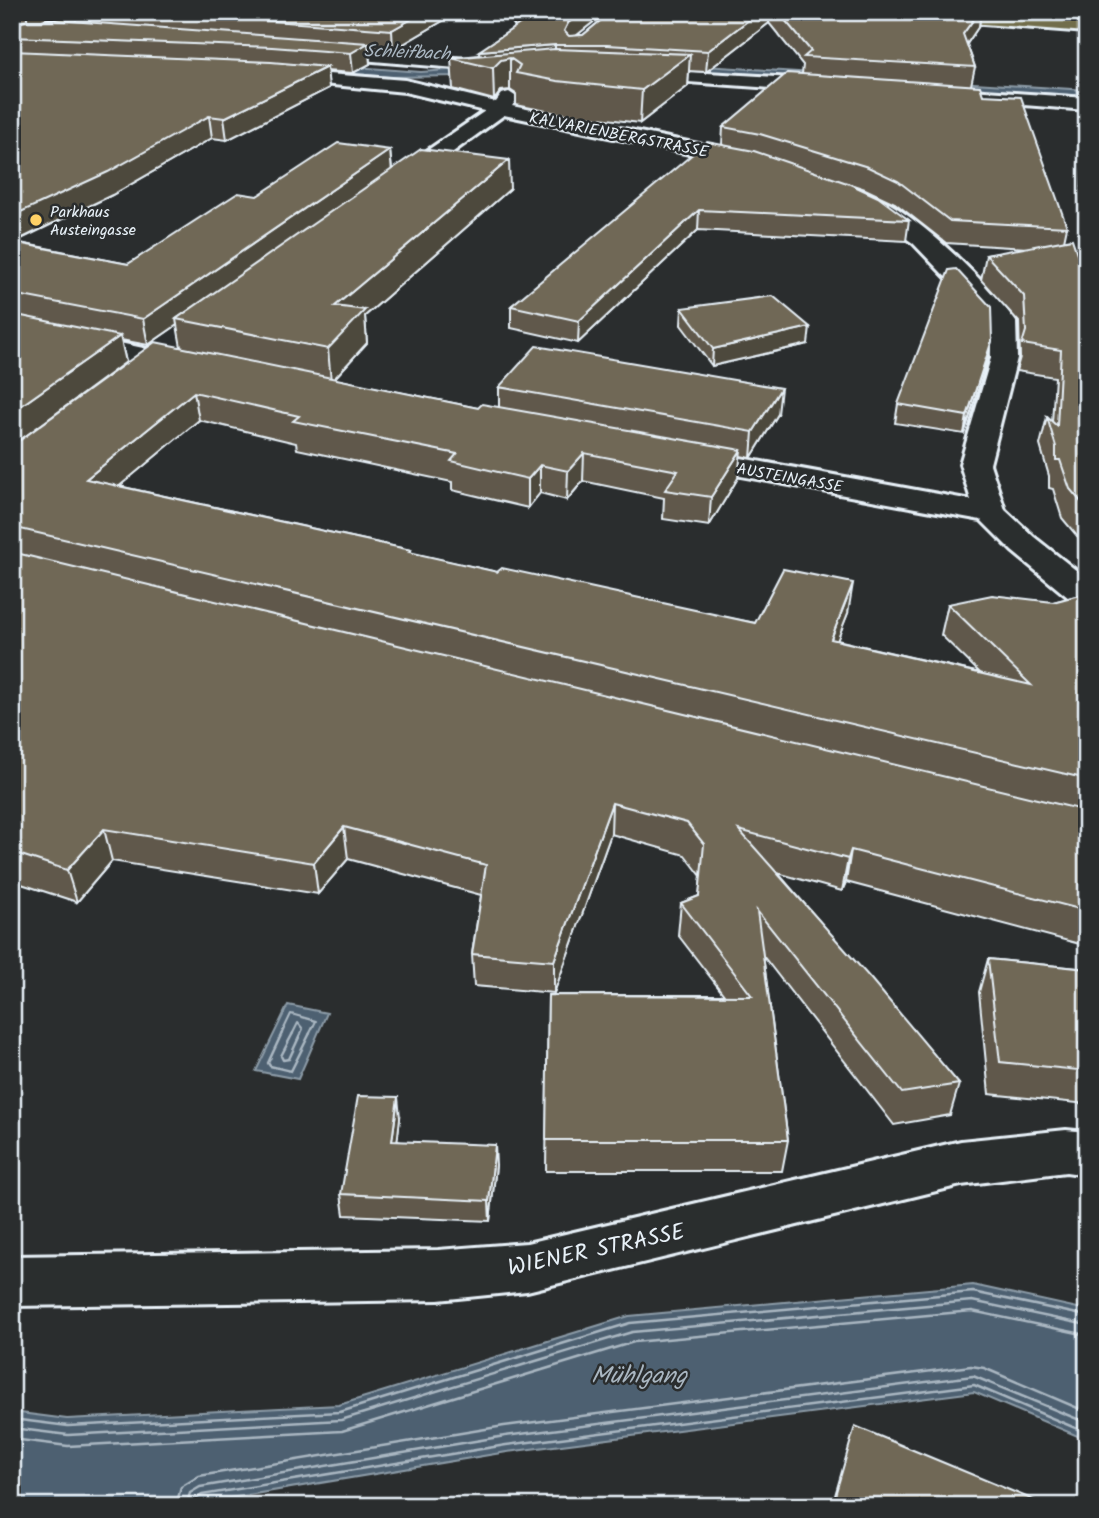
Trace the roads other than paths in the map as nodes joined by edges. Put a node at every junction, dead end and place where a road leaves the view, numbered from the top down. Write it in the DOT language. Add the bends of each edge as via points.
graph roads {
  1 [pos="56,12"];
  2 [pos="97,12"];
  3 [pos="890,12"];
  4 [pos="1087,27"];
  5 [pos="15,32"];
  6 [pos="92,34"];
  7 [pos="309,51"];
  8 [pos="260,74"];
  9 [pos="620,74"];
  10 [pos="523,83"];
  11 [pos="405,86"];
  12 [pos="851,88"];
  13 [pos="947,94"];
  14 [pos="1087,104"];
  15 [pos="499,110"];
  16 [pos="769,167"];
  17 [pos="845,192"];
  18 [pos="375,197"];
  19 [pos="12,328"];
  20 [pos="178,339"];
  21 [pos="155,357"];
  22 [pos="214,370"];
  23 [pos="123,380"];
  24 [pos="660,453"];
  25 [pos="991,513"];
  26 [pos="1087,596"];
  27 [pos="1087,1154"];
  28 [pos="13,1284"];
  1 -- 5 [label="main road"];
  2 -- 5 [label="main road"];
  3 -- 4 [label="main road"];
  5 -- 6 [label="street"];
  7 -- 11 [label="street, KALVARIENBERGSTRASSE" via="486,72"];
  8 -- 11 [label="street, KALVARIENBERGSTRASSE"];
  9 -- 12 [label="street"];
  10 -- 15 [label="street"];
  11 -- 15 [label="street, KALVARIENBERGSTRASSE"];
  13 -- 14 [label="street"];
  15 -- 16 [label="street, KALVARIENBERGSTRASSE"];
  15 -- 18 [label="street"];
  17 -- 25 [label="street" via="885,210 937,251 1003,322 1004,358 975,464"];
  19 -- 21 [label="street"];
  20 -- 21 [label="street"];
  21 -- 22 [label="street"];
  21 -- 23 [label="street"];
  24 -- 25 [label="street, AUSTEINGASSE"];
  25 -- 26 [label="street"];
  27 -- 28 [label="street, WIENER STRASSE" via="1066,1151 961,1163 527,1267 438,1275"];
}
